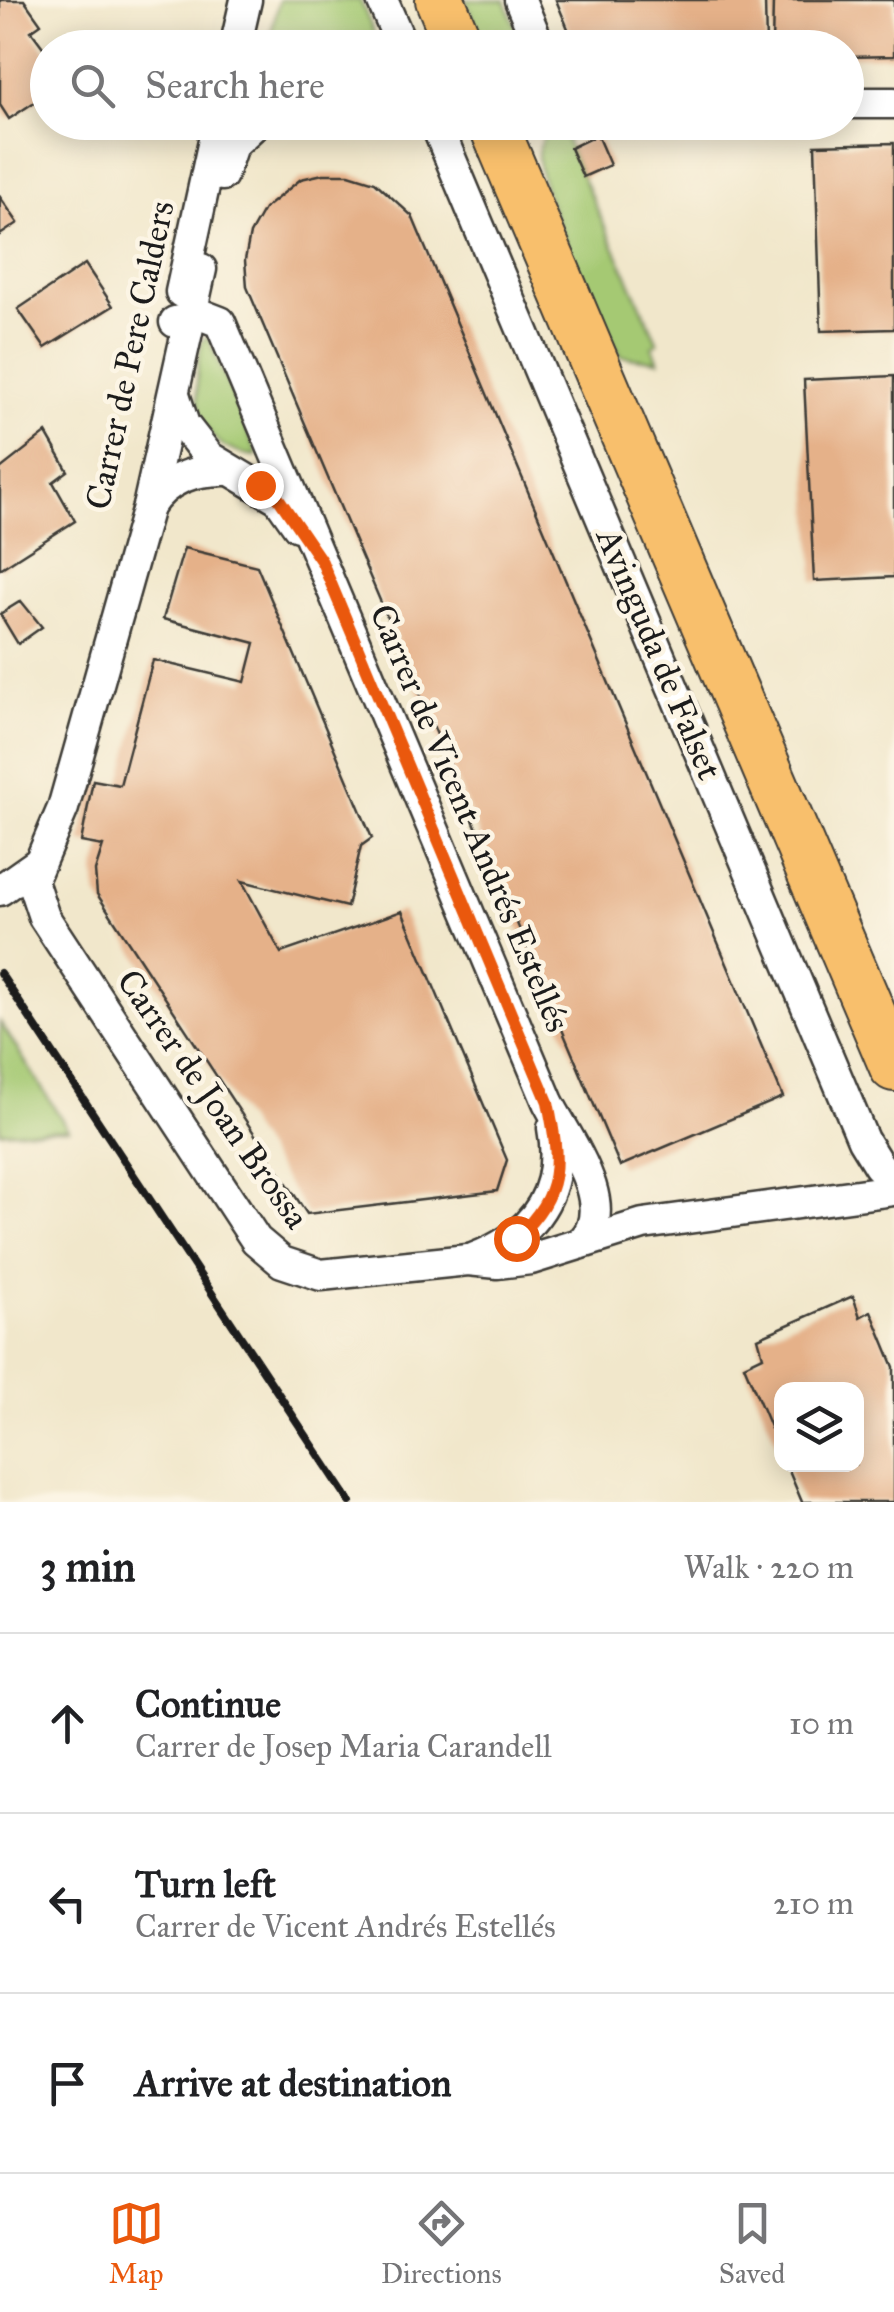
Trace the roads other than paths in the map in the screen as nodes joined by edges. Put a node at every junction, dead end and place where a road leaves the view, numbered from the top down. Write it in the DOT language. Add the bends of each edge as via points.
graph roads {
  1 [pos="246,0"];
  2 [pos="259,0"];
  3 [pos="382,0"];
  4 [pos="440,0"];
  5 [pos="520,0"];
  6 [pos="239,30"];
  7 [pos="253,30"];
  8 [pos="394,30"];
  9 [pos="452,30"];
  10 [pos="532,30"];
  11 [pos="864,103"];
  12 [pos="894,103"];
  13 [pos="216,140"];
  14 [pos="237,140"];
  15 [pos="439,140"];
  16 [pos="500,140"];
  17 [pos="189,325"];
  18 [pos="174,393"];
  19 [pos="226,470"];
  20 [pos="148,506"];
  21 [pos="322,562"];
  22 [pos="120,599"];
  23 [pos="37,864"];
  24 [pos="0,890"];
  25 [pos="894,1068"];
  26 [pos="548,1102"];
  27 [pos="894,1178"];
  28 [pos="894,1190"];
  29 [pos="548,1199"];
  30 [pos="580,1242"];
  31 [pos="468,1260"];
  1 -- 6 [label="street"];
  2 -- 7 [label="street"];
  3 -- 8 [label="street"];
  4 -- 9 [label="main road"];
  5 -- 10 [label="street"];
  11 -- 12 [label="street"];
  13 -- 17 [label="street, Carrer de Pere Calders"];
  14 -- 17 [label="street, Carrer de Pere Calders" via="227,156"];
  15 -- 27 [label="street, Avinguda de Falset" via="863,1140"];
  16 -- 25 [label="main road, Avinguda de Falset"];
  17 -- 18 [label="street, Carrer de Pere Calders"];
  17 -- 21 [label="street, Carrer de Vicent Andrés Estellés"];
  17 -- 22 [label="street, Carrer de Pere Calders"];
  18 -- 19 [label="street, Carrer de Vicent Andrés Estellés" via="195,440"];
  18 -- 20 [label="street, Carrer de Pere Calders"];
  19 -- 20 [label="street, Carrer de Pere Calders" via="177,478"];
  19 -- 21 [label="street, Carrer de Vicent Andrés Estellés" via="279,499"];
  20 -- 22 [label="street, Carrer de Pere Calders"];
  21 -- 26 [label="street, Carrer de Vicent Andrés Estellés"];
  22 -- 23 [label="street, Carrer de Pere Calders" via="63,808"];
  23 -- 24 [label="street"];
  23 -- 31 [label="street, Carrer de Joan Brossa" via="32,890 44,917 264,1248 298,1270 321,1275"];
  26 -- 29 [label="street, Carrer de Vicent Andrés Estellés" via="558,1164"];
  26 -- 30 [label="street, Carrer de Vicent Andrés Estellés" via="596,1205 594,1226"];
  28 -- 30 [label="street" via="643,1224"];
  29 -- 30 [label="street" via="546,1219 553,1231"];
  29 -- 31 [label="street" via="516,1238"];
  30 -- 31 [label="street" via="531,1259"];
}
